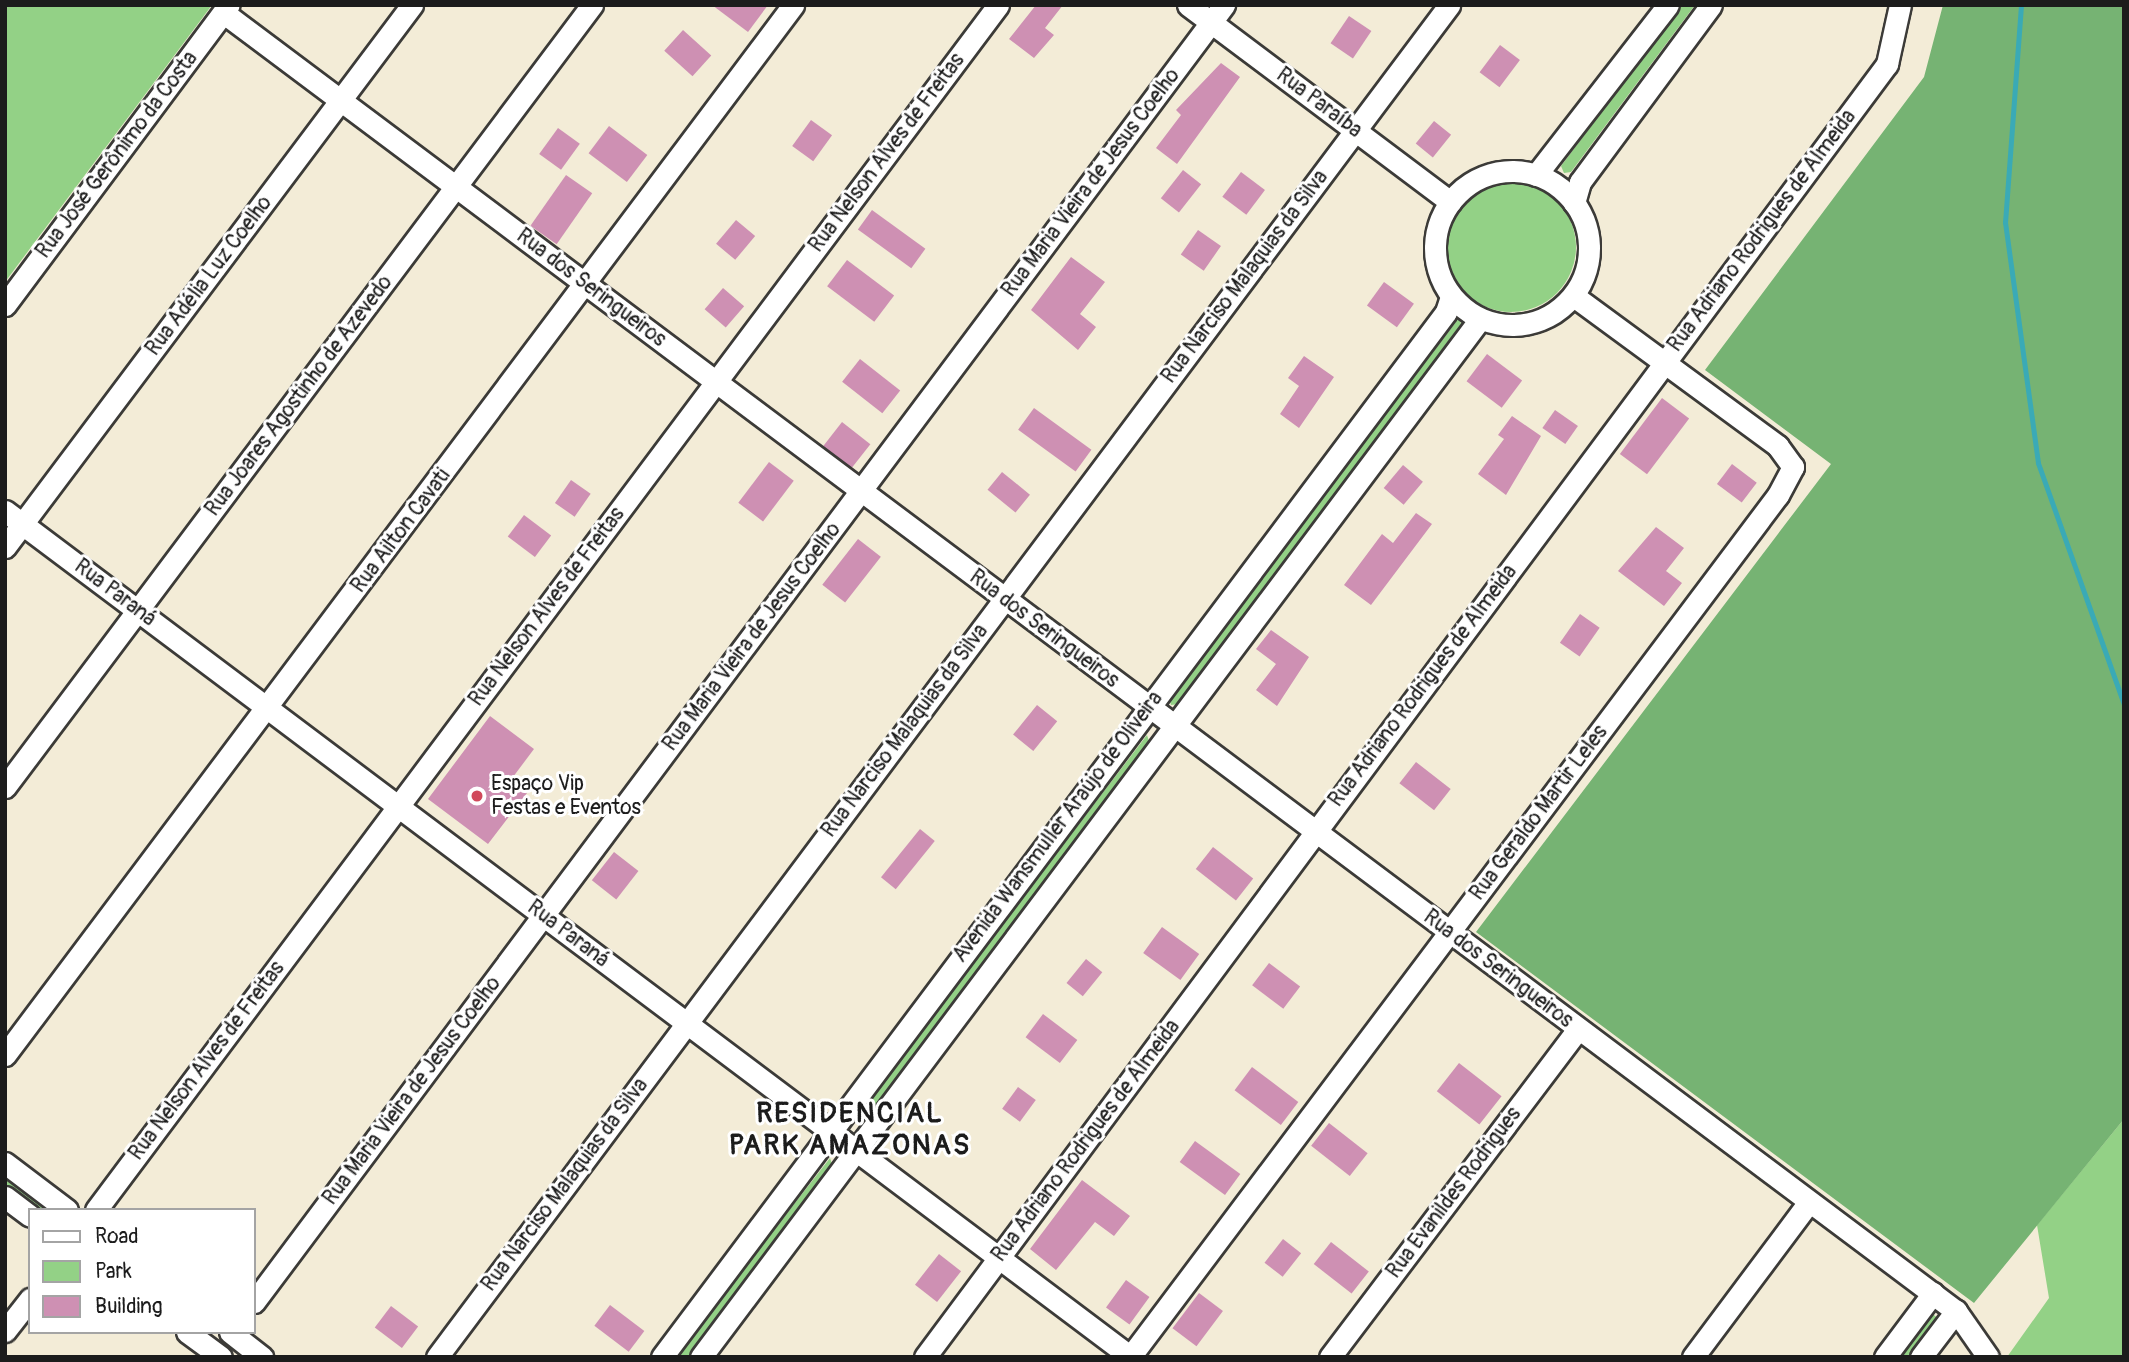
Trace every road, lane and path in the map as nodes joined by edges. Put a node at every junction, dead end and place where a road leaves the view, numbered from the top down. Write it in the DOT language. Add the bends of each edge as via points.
graph roads {
  1 [pos="412,5"];
  2 [pos="592,5"];
  3 [pos="793,5"];
  4 [pos="998,5"];
  5 [pos="1188,5"];
  6 [pos="1449,5"];
  7 [pos="1668,5"];
  8 [pos="1712,5"];
  9 [pos="1900,5"];
  10 [pos="226,9"];
  11 [pos="1217,14"];
  12 [pos="340,102"];
  13 [pos="1355,131"];
  14 [pos="1536,175"];
  15 [pos="455,187"];
  16 [pos="1450,202"];
  17 [pos="1574,203"];
  18 [pos="586,284"];
  19 [pos="1574,296"];
  20 [pos="1451,297"];
  21 [pos="5,305"];
  22 [pos="1480,319"];
  23 [pos="1662,363"];
  24 [pos="715,380"];
  25 [pos="861,492"];
  26 [pos="5,511"];
  27 [pos="23,524"];
  28 [pos="5,547"];
  29 [pos="1004,599"];
  30 [pos="138,611"];
  31 [pos="1148,707"];
  32 [pos="268,709"];
  33 [pos="1173,725"];
  34 [pos="5,787"];
  35 [pos="399,807"];
  36 [pos="1314,833"];
  37 [pos="543,915"];
  38 [pos="1449,932"];
  39 [pos="687,1023"];
  40 [pos="1577,1029"];
  41 [pos="5,1055"];
  42 [pos="831,1130"];
  43 [pos="855,1149"];
  44 [pos="5,1163"];
  45 [pos="5,1197"];
  46 [pos="1809,1202"];
  47 [pos="64,1208"];
  48 [pos="98,1208"];
  49 [pos="28,1214"];
  50 [pos="1000,1258"];
  51 [pos="1933,1293"];
  52 [pos="256,1299"];
  53 [pos="28,1302"];
  54 [pos="1956,1311"];
  55 [pos="5,1331"];
  56 [pos="190,1334"];
  57 [pos="229,1334"];
  58 [pos="233,1334"];
  59 [pos="217,1356"];
  60 [pos="262,1357"];
  61 [pos="437,1357"];
  62 [pos="662,1357"];
  63 [pos="701,1357"];
  64 [pos="925,1357"];
  65 [pos="1130,1357"];
  66 [pos="1330,1357"];
  67 [pos="1693,1357"];
  68 [pos="1885,1357"];
  69 [pos="1921,1357"];
  70 [pos="1988,1357"];
  1 -- 12 [label="street, Rua Adélia Luz Coelho"];
  2 -- 15 [label="street, Rua Joares Agostinho de Azevedo"];
  3 -- 18 [label="street, Rua Ailton Cavati"];
  4 -- 24 [label="street, Rua Nelson Alves de Freitas"];
  5 -- 11 [label="street, Rua Paraíba"];
  6 -- 13 [label="street, Rua Narciso Malaquias da Silva"];
  7 -- 14 [label="street"];
  8 -- 17 [label="street" via="1580,182"];
  9 -- 23 [label="street, Rua Adriano Rodrigues de Almeida" via="1887,64"];
  10 -- 12 [label="street, Rua dos Seringueiros"];
  10 -- 21 [label="street, Rua José Gerônimo da Costa"];
  11 -- 13 [label="street, Rua Paraíba"];
  11 -- 25 [label="street, Rua Maria Vieira de Jesus Coelho"];
  12 -- 15 [label="street, Rua dos Seringueiros"];
  12 -- 27 [label="street, Rua Adélia Luz Coelho"];
  13 -- 16 [label="street, Rua Paraíba"];
  13 -- 29 [label="street, Rua Narciso Malaquias da Silva"];
  14 -- 16 [label="street" via="1485,176"];
  14 -- 17 [label="street"];
  15 -- 18 [label="street, Rua dos Seringueiros"];
  15 -- 30 [label="street, Rua Joares Agostinho de Azevedo"];
  16 -- 20 [label="street" via="1434,242 1436,264"];
  17 -- 19 [label="street" via="1590,246"];
  18 -- 24 [label="street, Rua dos Seringueiros"];
  18 -- 32 [label="street, Rua Ailton Cavati"];
  19 -- 22 [label="street" via="1529,324"];
  19 -- 23 [label="street"];
  20 -- 22 [label="street"];
  20 -- 31 [label="street, Avenida Wansmuller Araújo de Oliveira" via="1446,312"];
  22 -- 33 [label="street, Avenida Wansmuller Araújo de Oliveira"];
  23 -- 36 [label="street, Rua Adriano Rodrigues de Almeida"];
  23 -- 38 [label="street, Rua Geraldo Martir Leles" via="1777,446 1793,467"];
  24 -- 25 [label="street, Rua dos Seringueiros"];
  24 -- 35 [label="street, Rua Nelson Alves de Freitas"];
  25 -- 29 [label="street, Rua dos Seringueiros"];
  25 -- 37 [label="street, Rua Maria Vieira de Jesus Coelho"];
  26 -- 27 [label="street, Rua Paraná"];
  27 -- 28 [label="street, Rua Adélia Luz Coelho"];
  27 -- 30 [label="street, Rua Paraná"];
  29 -- 31 [label="street, Rua dos Seringueiros"];
  29 -- 39 [label="street, Rua Narciso Malaquias da Silva"];
  30 -- 32 [label="street, Rua Paraná"];
  30 -- 34 [label="street, Rua Joares Agostinho de Azevedo"];
  31 -- 33 [label="street, Rua dos Seringueiros"];
  31 -- 42 [label="street, Avenida Wansmuller Araújo de Oliveira"];
  32 -- 35 [label="street, Rua Paraná"];
  32 -- 41 [label="street, Rua Ailton Cavati"];
  33 -- 36 [label="street, Rua dos Seringueiros"];
  33 -- 43 [label="street, Avenida Wansmuller Araújo de Oliveira"];
  35 -- 37 [label="street, Rua Paraná"];
  35 -- 48 [label="street, Rua Nelson Alves de Freitas"];
  36 -- 38 [label="street, Rua dos Seringueiros"];
  36 -- 50 [label="street, Rua Adriano Rodrigues de Almeida"];
  37 -- 39 [label="street, Rua Paraná"];
  37 -- 52 [label="street, Rua Maria Vieira de Jesus Coelho"];
  38 -- 40 [label="street, Rua dos Seringueiros"];
  38 -- 65 [label="street, Rua Geraldo Martir Leles"];
  39 -- 42 [label="street, Rua Paraná"];
  39 -- 61 [label="street, Rua Narciso Malaquias da Silva"];
  40 -- 46 [label="street, Rua dos Seringueiros"];
  40 -- 66 [label="street, Rua Evanildes Rodrigues"];
  42 -- 43 [label="street, Rua Paraná"];
  42 -- 62 [label="street, Avenida Wansmuller Araújo de Oliveira"];
  43 -- 50 [label="street, Rua Paraná"];
  43 -- 63 [label="street, Avenida Wansmuller Araújo de Oliveira"];
  44 -- 47 [label="street"];
  45 -- 49 [label="street"];
  46 -- 51 [label="street, Rua dos Seringueiros"];
  46 -- 67 [label="street"];
  50 -- 64 [label="street, Rua Adriano Rodrigues de Almeida"];
  50 -- 65 [label="street, Rua Paraná"];
  51 -- 54 [label="street, Rua dos Seringueiros"];
  51 -- 68 [label="street"];
  53 -- 55 [label="street"];
  54 -- 69 [label="street"];
  54 -- 70 [label="street, Rua dos Seringueiros"];
  56 -- 59 [label="street"];
  57 -- 59 [label="street"];
  58 -- 60 [label="street"];
}
